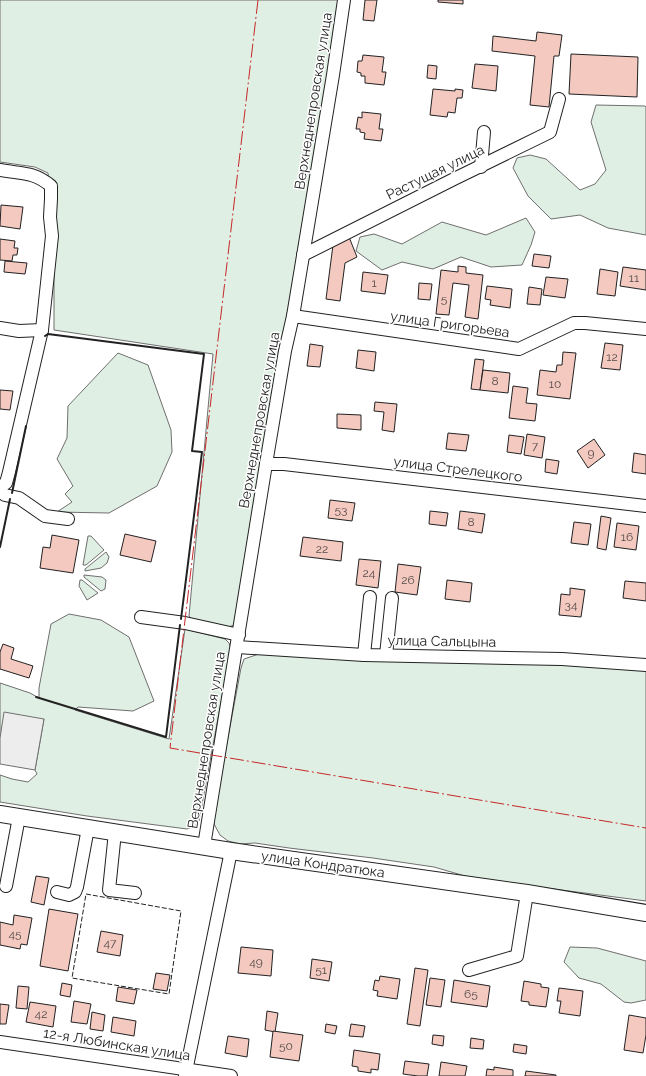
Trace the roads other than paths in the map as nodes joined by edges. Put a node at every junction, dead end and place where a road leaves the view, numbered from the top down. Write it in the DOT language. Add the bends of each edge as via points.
graph roads {
  1 [pos="344,0"];
  2 [pos="559,99"];
  3 [pos="484,132"];
  4 [pos="481,167"];
  5 [pos="3,171"];
  6 [pos="303,256"];
  7 [pos="293,316"];
  8 [pos="0,328"];
  9 [pos="646,329"];
  10 [pos="42,330"];
  11 [pos="266,464"];
  12 [pos="0,487"];
  13 [pos="0,491"];
  14 [pos="646,506"];
  15 [pos="68,519"];
  16 [pos="370,597"];
  17 [pos="392,598"];
  18 [pos="141,617"];
  19 [pos="239,635"];
  20 [pos="237,648"];
  21 [pos="364,654"];
  22 [pos="386,655"];
  23 [pos="646,665"];
  24 [pos="0,814"];
  25 [pos="18,817"];
  26 [pos="88,828"];
  27 [pos="115,832"];
  28 [pos="204,846"];
  29 [pos="231,851"];
  30 [pos="6,886"];
  31 [pos="57,892"];
  32 [pos="135,893"];
  33 [pos="526,893"];
  34 [pos="646,913"];
  35 [pos="469,970"];
  36 [pos="0,1042"];
  37 [pos="185,1073"];
  38 [pos="230,1076"];
  1 -- 6 [label="street, Верхнеднепровская улица"];
  2 -- 4 [label="street, Растущая улица" via="550,132"];
  3 -- 4 [label="street"];
  4 -- 6 [label="street, Растущая улица"];
  5 -- 10 [label="street" via="28,173 43,179 51,186 52,236"];
  6 -- 7 [label="street, Верхнеднепровская улица"];
  7 -- 9 [label="street, улица Григорьева" via="520,349 574,323"];
  7 -- 11 [label="street, Верхнеднепровская улица"];
  8 -- 10 [label="street" via="19,331"];
  10 -- 12 [label="street" via="6,484"];
  11 -- 14 [label="street, улица Стрелецкого"];
  11 -- 19 [label="street, Верхнеднепровская улица"];
  13 -- 15 [label="street" via="5,495 19,498 44,516"];
  16 -- 21 [label="street"];
  17 -- 22 [label="street"];
  18 -- 19 [label="street" via="185,623"];
  19 -- 20 [label="street, Верхнеднепровская улица"];
  20 -- 21 [label="street, улица Сальцына"];
  20 -- 28 [label="street, Верхнеднепровская улица"];
  21 -- 22 [label="street, улица Сальцына"];
  22 -- 23 [label="street, улица Сальцына" via="562,659"];
  24 -- 25 [label="main road, улица Кондратюка"];
  25 -- 26 [label="main road, улица Кондратюка"];
  25 -- 30 [label="street"];
  26 -- 27 [label="main road, улица Кондратюка"];
  26 -- 31 [label="street" via="75,892 69,895"];
  27 -- 28 [label="main road, улица Кондратюка"];
  27 -- 32 [label="street" via="109,890"];
  28 -- 29 [label="main road, улица Кондратюка"];
  29 -- 33 [label="main road, улица Кондратюка"];
  29 -- 37 [label="street"];
  33 -- 34 [label="main road, улица Кондратюка"];
  33 -- 35 [label="street" via="517,956"];
  36 -- 37 [label="street, 12-я Любинская улица"];
  37 -- 38 [label="street, 12-я Любинская улица"];
}
